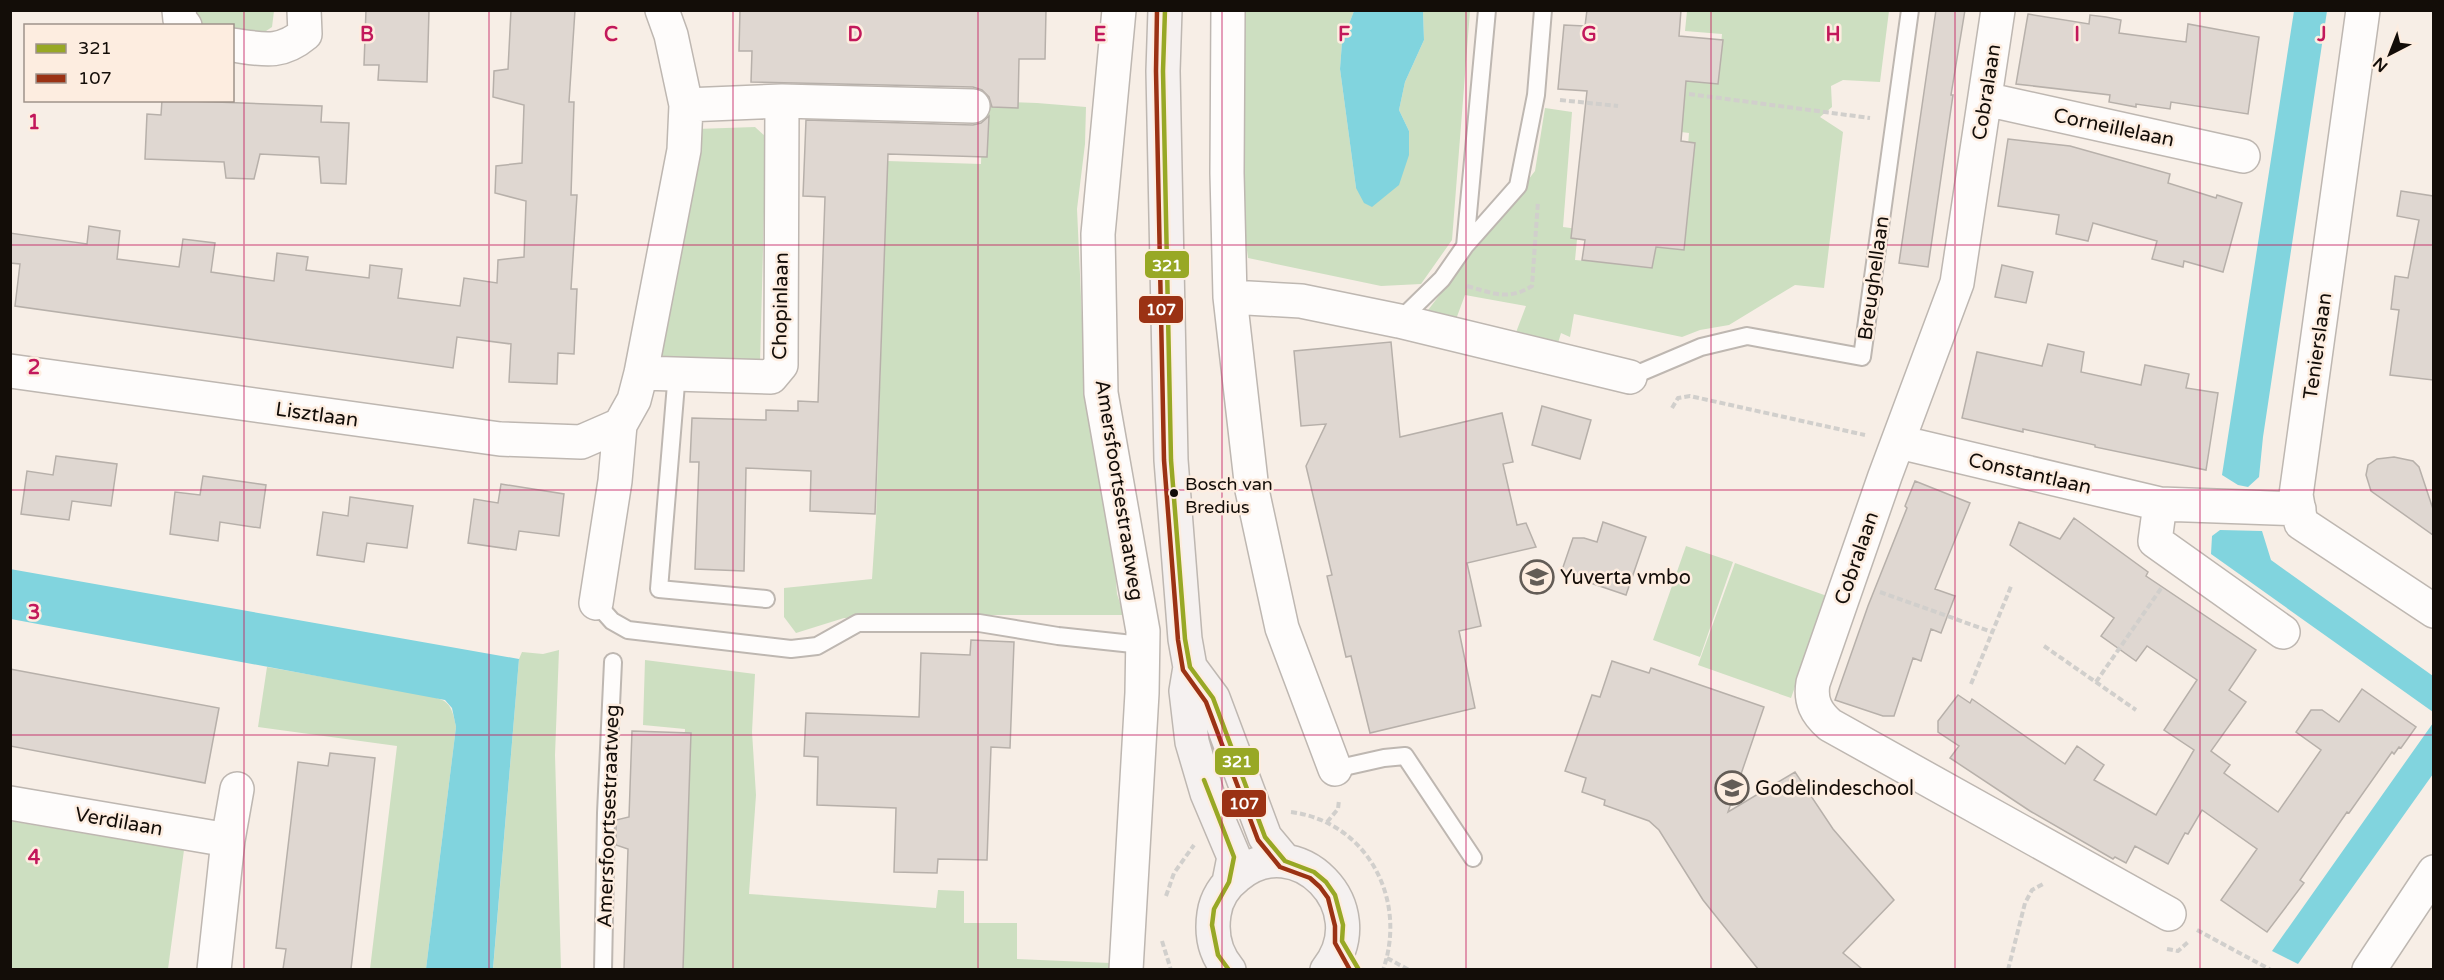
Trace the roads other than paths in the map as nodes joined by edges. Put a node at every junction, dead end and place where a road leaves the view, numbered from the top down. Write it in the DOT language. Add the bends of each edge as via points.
graph roads {
  1 [pos="178,10"];
  2 [pos="304,10"];
  3 [pos="662,10"];
  4 [pos="1119,10"];
  5 [pos="1165,10"];
  6 [pos="1228,10"];
  7 [pos="1487,10"];
  8 [pos="1543,10"];
  9 [pos="1910,10"];
  10 [pos="1998,10"];
  11 [pos="2363,10"];
  12 [pos="184,24"];
  13 [pos="234,45"];
  14 [pos="1985,99"];
  15 [pos="782,101"];
  16 [pos="686,105"];
  17 [pos="973,106"];
  18 [pos="2243,156"];
  19 [pos="1465,246"];
  20 [pos="1230,297"];
  21 [pos="1400,321"];
  22 [pos="10,371"];
  23 [pos="641,372"];
  24 [pos="677,372"];
  25 [pos="1630,376"];
  26 [pos="620,425"];
  27 [pos="1899,442"];
  28 [pos="2160,504"];
  29 [pos="2299,509"];
  30 [pos="766,599"];
  31 [pos="596,603"];
  32 [pos="2433,611"];
  33 [pos="2283,632"];
  34 [pos="1142,645"];
  35 [pos="613,662"];
  36 [pos="1191,667"];
  37 [pos="1335,769"];
  38 [pos="237,789"];
  39 [pos="10,803"];
  40 [pos="228,840"];
  41 [pos="1473,858"];
  42 [pos="1284,861"];
  43 [pos="2433,872"];
  44 [pos="1229,882"];
  45 [pos="2169,914"];
  46 [pos="1342,940"];
  47 [pos="1373,964"];
  48 [pos="214,969"];
  49 [pos="603,969"];
  50 [pos="1126,969"];
  51 [pos="1229,969"];
  52 [pos="1327,969"];
  53 [pos="2369,969"];
  1 -- 12 [label="street"];
  2 -- 13 [label="street" via="304,34 293,44 271,51"];
  3 -- 16 [label="street"];
  4 -- 34 [label="street, Amersfoortsestraatweg" via="1098,234 1101,393 1143,631"];
  5 -- 36 [label="main road" via="1171,460 1185,639"];
  6 -- 20 [label="street"];
  7 -- 19 [label="lane"];
  8 -- 19 [label="lane" via="1536,95 1518,186"];
  9 -- 25 [label="lane, Breughellaan" via="1862,357 1748,336 1701,347"];
  10 -- 14 [label="street, Cobralaan"];
  11 -- 29 [label="street, Tenierslaan" via="2296,495"];
  14 -- 18 [label="street, Corneillelaan"];
  14 -- 27 [label="street, Cobralaan" via="1958,283"];
  15 -- 16 [label="street"];
  15 -- 17 [label="street"];
  15 -- 24 [label="street, Chopinlaan" via="781,365 771,377"];
  16 -- 23 [label="street" via="684,150"];
  19 -- 21 [label="lane" via="1442,279"];
  20 -- 21 [label="street, Breughellaan" via="1301,301"];
  20 -- 37 [label="street" via="1252,490 1282,628"];
  21 -- 25 [label="street, Breughellaan"];
  22 -- 26 [label="street, Lisztlaan" via="500,439 581,442"];
  23 -- 24 [label="street, Chopinlaan"];
  23 -- 26 [label="street" via="634,400"];
  24 -- 30 [label="lane" via="659,589"];
  26 -- 31 [label="street"];
  27 -- 28 [label="street, Constantlaan"];
  27 -- 45 [label="street, Cobralaan" via="1813,683 1814,706 1821,717 1840,731"];
  28 -- 29 [label="street, Constantlaan"];
  28 -- 33 [label="street" via="2155,541"];
  29 -- 32 [label="street" via="2301,524"];
  31 -- 34 [label="lane" via="612,621 628,630 791,649 816,646 858,623 979,623"];
  34 -- 50 [label="street, Amersfoortsestraatweg"];
  35 -- 49 [label="lane, Amersfoortsestraatweg"];
  36 -- 42 [label="main road" via="1213,698 1265,837"];
  36 -- 44 [label="main road" via="1186,691 1192,742 1207,793 1234,857"];
  37 -- 41 [label="lane" via="1405,756"];
  38 -- 40 [label="street"];
  39 -- 40 [label="street, Verdilaan"];
  40 -- 48 [label="street"];
  42 -- 44 [label="main road" via="1254,866"];
  42 -- 46 [label="main road" via="1300,865 1326,882 1341,910"];
  43 -- 53 [label="street"];
  44 -- 51 [label="main road" via="1214,909 1212,924 1218,955"];
  46 -- 47 [label="main road"];
  46 -- 52 [label="main road"];
}
